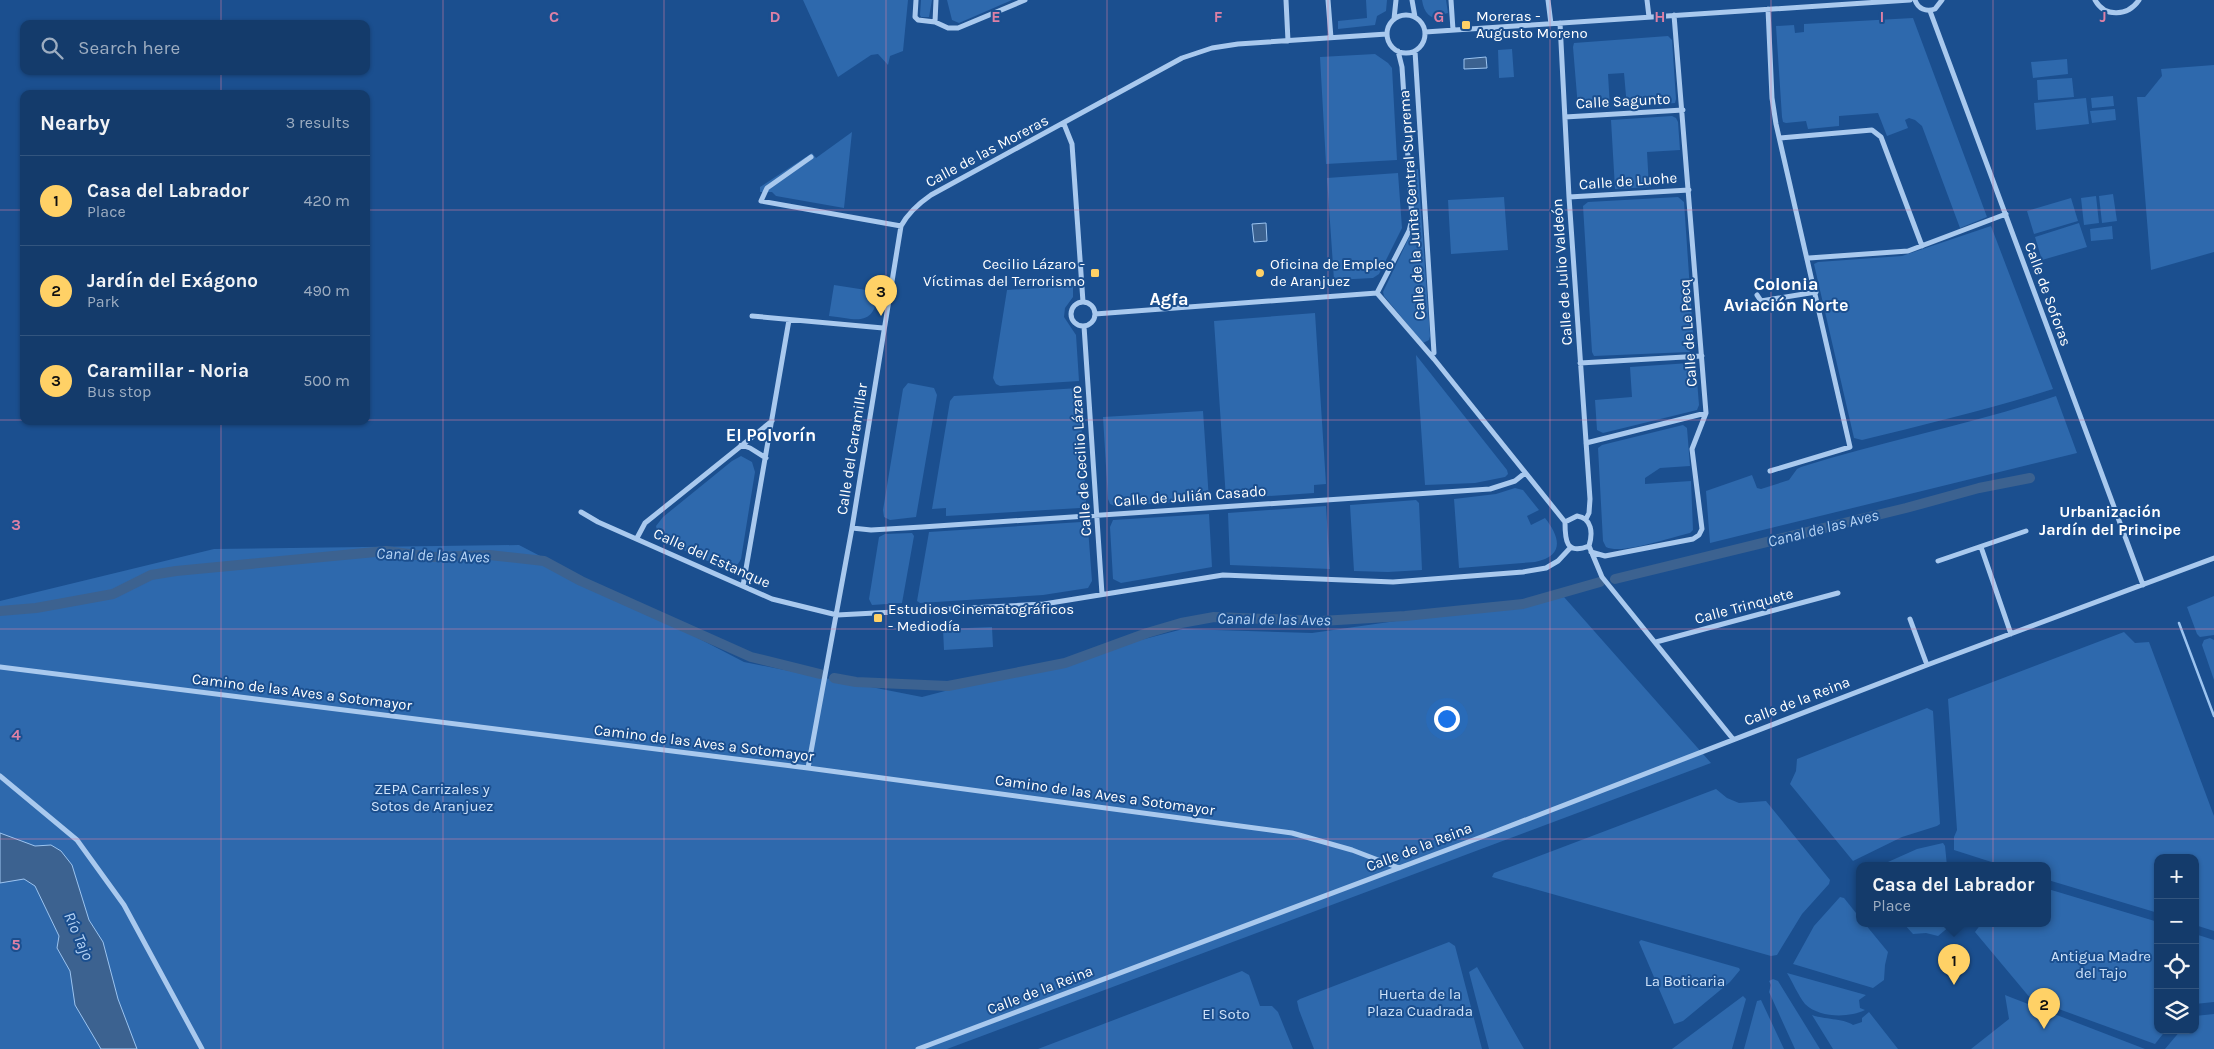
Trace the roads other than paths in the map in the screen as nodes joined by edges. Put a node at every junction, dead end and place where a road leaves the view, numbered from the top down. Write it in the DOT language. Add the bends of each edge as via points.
graph roads {
  1 [pos="916,0"];
  2 [pos="936,0"];
  3 [pos="1024,0"];
  4 [pos="1286,0"];
  5 [pos="1328,0"];
  6 [pos="1396,0"];
  7 [pos="1412,0"];
  8 [pos="1451,0"];
  9 [pos="1548,0"];
  10 [pos="1647,0"];
  11 [pos="1798,0"];
  12 [pos="1910,0"];
  13 [pos="1915,0"];
  14 [pos="1942,0"];
  15 [pos="2095,0"];
  16 [pos="2139,0"];
  17 [pos="1798,7"];
  18 [pos="1768,9"];
  19 [pos="1930,11"];
  20 [pos="1674,16"];
  21 [pos="1415,17"];
  22 [pos="1649,17"];
  23 [pos="1394,19"];
  24 [pos="935,22"];
  25 [pos="1560,23"];
  26 [pos="1551,24"];
  27 [pos="1452,30"];
  28 [pos="1425,32"];
  29 [pos="1387,34"];
  30 [pos="1331,38"];
  31 [pos="1288,41"];
  32 [pos="1398,51"];
  33 [pos="1415,51"];
  34 [pos="1684,110"];
  35 [pos="1565,117"];
  36 [pos="1064,124"];
  37 [pos="1780,138"];
  38 [pos="811,157"];
  39 [pos="1690,190"];
  40 [pos="1569,198"];
  41 [pos="2006,214"];
  42 [pos="901,226"];
  43 [pos="1922,246"];
  44 [pos="1808,258"];
  45 [pos="1816,292"];
  46 [pos="1377,293"];
  47 [pos="1757,295"];
  48 [pos="1083,302"];
  49 [pos="1096,314"];
  50 [pos="752,316"];
  51 [pos="789,320"];
  52 [pos="1084,326"];
  53 [pos="884,328"];
  54 [pos="1431,355"];
  55 [pos="1702,356"];
  56 [pos="1580,363"];
  57 [pos="1706,413"];
  58 [pos="772,421"];
  59 [pos="1586,443"];
  60 [pos="741,445"];
  61 [pos="766,458"];
  62 [pos="1770,471"];
  63 [pos="1525,473"];
  64 [pos="581,512"];
  65 [pos="1097,514"];
  66 [pos="1586,519"];
  67 [pos="1565,522"];
  68 [pos="852,528"];
  69 [pos="2026,532"];
  70 [pos="637,538"];
  71 [pos="1571,547"];
  72 [pos="1981,547"];
  73 [pos="1590,549"];
  74 [pos="2214,558"];
  75 [pos="1938,561"];
  76 [pos="2143,585"];
  77 [pos="743,586"];
  78 [pos="1838,593"];
  79 [pos="1102,594"];
  80 [pos="838,615"];
  81 [pos="1910,619"];
  82 [pos="2011,634"];
  83 [pos="1656,642"];
  84 [pos="1927,665"];
  85 [pos="0,667"];
  86 [pos="1733,739"];
  87 [pos="808,768"];
  88 [pos="0,776"];
  89 [pos="1399,868"];
  90 [pos="202,1049"];
  91 [pos="918,1049"];
  1 -- 24 [label="street" via="915,17"];
  2 -- 24 [label="street"];
  3 -- 24 [label="street" via="958,28 948,28"];
  4 -- 31 [label="street"];
  5 -- 30 [label="street"];
  6 -- 23 [label="street"];
  7 -- 21 [label="street"];
  8 -- 27 [label="street"];
  9 -- 26 [label="street"];
  10 -- 22 [label="street"];
  11 -- 17 [label="street"];
  12 -- 17 [label="street"];
  13 -- 19 [label="street" via="1922,9"];
  14 -- 19 [label="street"];
  15 -- 16 [label="street" via="2104,9 2119,13 2133,7"];
  17 -- 18 [label="street"];
  18 -- 20 [label="street"];
  18 -- 37 [label="street" via="1772,98"];
  19 -- 41 [label="street, Calle de Soforas"];
  20 -- 22 [label="street"];
  20 -- 34 [label="street, Calle de Le Pecq"];
  21 -- 23 [label="street" via="1404,15"];
  21 -- 28 [label="street"];
  22 -- 25 [label="street"];
  23 -- 29 [label="street"];
  25 -- 26 [label="street"];
  25 -- 35 [label="street, Calle de Julio Valdeón"];
  26 -- 27 [label="street"];
  27 -- 28 [label="street"];
  28 -- 33 [label="street" via="1423,43"];
  29 -- 30 [label="street, Calle de las Moreras"];
  29 -- 32 [label="street" via="1390,44"];
  30 -- 31 [label="street, Calle de las Moreras"];
  31 -- 36 [label="street, Calle de las Moreras" via="1238,44 1182,58"];
  32 -- 33 [label="street"];
  32 -- 46 [label="street, Calle de la Junta Central Suprema" via="1402,67 1412,219"];
  33 -- 54 [label="street, Calle de la Junta Central Suprema" via="1434,353"];
  34 -- 35 [label="street, Calle Sagunto"];
  34 -- 39 [label="street, Calle de Le Pecq"];
  35 -- 40 [label="street, Calle de Julio Valdeón"];
  36 -- 42 [label="street, Calle de las Moreras" via="931,195 913,208"];
  36 -- 48 [label="street" via="1072,144"];
  37 -- 43 [label="street" via="1872,130 1881,137"];
  37 -- 44 [label="street"];
  38 -- 42 [label="street" via="767,188 761,201"];
  39 -- 40 [label="street, Calle de Luohe"];
  39 -- 55 [label="street, Calle de Le Pecq"];
  40 -- 56 [label="street, Calle de Julio Valdeón"];
  41 -- 43 [label="street"];
  41 -- 76 [label="street, Calle de Soforas"];
  42 -- 53 [label="street, Calle del Caramillar"];
  43 -- 44 [label="street" via="1892,254"];
  44 -- 45 [label="street"];
  45 -- 47 [label="street" via="1761,301"];
  45 -- 62 [label="street" via="1850,446"];
  46 -- 49 [label="street"];
  46 -- 54 [label="street, Calle de la Junta Central Suprema"];
  48 -- 49 [label="street" via="1092,305"];
  48 -- 52 [label="street" via="1074,306 1072,314 1075,323"];
  49 -- 52 [label="street" via="1092,322"];
  50 -- 51 [label="street"];
  51 -- 53 [label="street"];
  51 -- 58 [label="street"];
  52 -- 65 [label="street, Calle de Cecilio Lázaro"];
  53 -- 68 [label="street, Calle del Caramillar"];
  54 -- 63 [label="street, Calle de la Junta Central Suprema"];
  55 -- 56 [label="street"];
  55 -- 57 [label="street, Calle de Le Pecq"];
  56 -- 59 [label="street, Calle de Julio Valdeón"];
  57 -- 59 [label="street"];
  57 -- 73 [label="street, Calle de Le Pecq" via="1692,449 1702,529 1700,535 1605,556"];
  58 -- 60 [label="street"];
  58 -- 61 [label="street"];
  59 -- 66 [label="street, Calle de Julio Valdeón" via="1590,499"];
  60 -- 61 [label="street"];
  60 -- 70 [label="street" via="645,523"];
  61 -- 77 [label="street"];
  63 -- 65 [label="street, Calle de Julián Casado" via="1515,481 1490,489"];
  63 -- 67 [label="street, Calle de la Junta Central Suprema"];
  64 -- 70 [label="street, Calle del Estanque"];
  65 -- 68 [label="street, Calle de Julián Casado" via="871,530"];
  65 -- 79 [label="street, Calle de Cecilio Lázaro"];
  66 -- 67 [label="street" via="1577,516"];
  66 -- 73 [label="street" via="1590,524"];
  67 -- 71 [label="street" via="1566,538"];
  68 -- 80 [label="street, Calle del Caramillar"];
  69 -- 72 [label="street"];
  70 -- 77 [label="street, Calle del Estanque"];
  71 -- 73 [label="street"];
  71 -- 79 [label="street, Calle del Estanque" via="1546,568 1522,572 1393,582 1223,575"];
  72 -- 75 [label="street"];
  72 -- 82 [label="street"];
  73 -- 83 [label="street" via="1602,576"];
  74 -- 76 [label="street, Calle de la Reina"];
  76 -- 82 [label="street, Calle de la Reina"];
  77 -- 80 [label="street, Calle del Estanque" via="772,599"];
  78 -- 83 [label="street, Calle Trinquete"];
  79 -- 80 [label="street, Calle del Estanque" via="1044,604"];
  80 -- 87 [label="street, Calle del Caramillar"];
  81 -- 84 [label="street"];
  82 -- 84 [label="street, Calle de la Reina"];
  83 -- 86 [label="street"];
  84 -- 86 [label="street, Calle de la Reina"];
  85 -- 87 [label="street, Camino de las Aves a Sotomayor"];
  86 -- 89 [label="street, Calle de la Reina"];
  87 -- 89 [label="street, Camino de las Aves a Sotomayor" via="1292,833"];
  88 -- 90 [label="street" via="77,840 124,905"];
  89 -- 91 [label="street, Calle de la Reina"];
}
